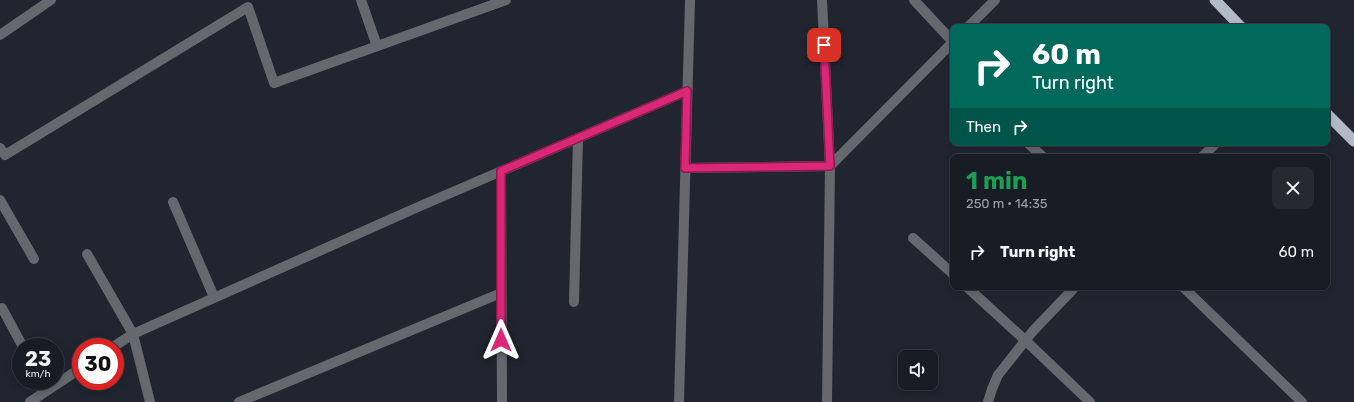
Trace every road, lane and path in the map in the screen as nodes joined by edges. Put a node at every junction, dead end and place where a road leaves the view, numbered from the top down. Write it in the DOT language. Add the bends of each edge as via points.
graph roads {
  1 [pos="361,0"];
  2 [pos="506,0"];
  3 [pos="690,0"];
  4 [pos="822,0"];
  5 [pos="914,0"];
  6 [pos="995,0"];
  7 [pos="1215,0"];
  8 [pos="45,2"];
  9 [pos="247,3"];
  10 [pos="971,24"];
  11 [pos="1238,24"];
  12 [pos="0,35"];
  13 [pos="950,39"];
  14 [pos="950,45"];
  15 [pos="377,46"];
  16 [pos="687,91"];
  17 [pos="1330,117"];
  18 [pos="578,138"];
  19 [pos="1354,142"];
  20 [pos="1031,146"];
  21 [pos="1213,146"];
  22 [pos="0,148"];
  23 [pos="1041,154"];
  24 [pos="1205,154"];
  25 [pos="830,166"];
  26 [pos="685,168"];
  27 [pos="501,171"];
  28 [pos="0,200"];
  29 [pos="173,202"];
  30 [pos="913,238"];
  31 [pos="87,254"];
  32 [pos="34,259"];
  33 [pos="950,271"];
  34 [pos="970,290"];
  35 [pos="1072,290"];
  36 [pos="1186,290"];
  37 [pos="501,293"];
  38 [pos="214,297"];
  39 [pos="574,302"];
  40 [pos="2,308"];
  41 [pos="133,334"];
  42 [pos="19,338"];
  43 [pos="124,340"];
  44 [pos="1026,341"];
  45 [pos="48,390"];
  46 [pos="30,402"];
  47 [pos="150,402"];
  48 [pos="239,402"];
  49 [pos="502,402"];
  50 [pos="679,402"];
  51 [pos="827,402"];
  52 [pos="988,402"];
  53 [pos="1090,402"];
  54 [pos="1302,402"];
  1 -- 15 [label="street"];
  2 -- 15 [label="street"];
  3 -- 16 [label="street"];
  4 -- 25 [label="street"];
  5 -- 13 [label="street"];
  6 -- 10 [label="street"];
  7 -- 11 [label="highway"];
  8 -- 12 [label="street"];
  9 -- 15 [label="street" via="274,83"];
  9 -- 22 [label="street" via="5,155"];
  14 -- 25 [label="street"];
  16 -- 18 [label="street"];
  16 -- 26 [label="street"];
  17 -- 19 [label="highway"];
  18 -- 27 [label="street"];
  18 -- 39 [label="street"];
  20 -- 23 [label="street"];
  21 -- 24 [label="street"];
  25 -- 26 [label="street"];
  25 -- 51 [label="street"];
  26 -- 50 [label="street"];
  27 -- 37 [label="street"];
  27 -- 38 [label="street"];
  28 -- 32 [label="street"];
  29 -- 38 [label="street"];
  30 -- 33 [label="street"];
  31 -- 41 [label="street"];
  34 -- 44 [label="street"];
  35 -- 44 [label="street"];
  36 -- 54 [label="street"];
  37 -- 48 [label="street"];
  37 -- 49 [label="street"];
  38 -- 41 [label="street"];
  40 -- 42 [label="street"];
  41 -- 43 [label="street"];
  41 -- 47 [label="street"];
  44 -- 52 [label="street" via="998,375"];
  44 -- 53 [label="street"];
  45 -- 46 [label="street"];
}
